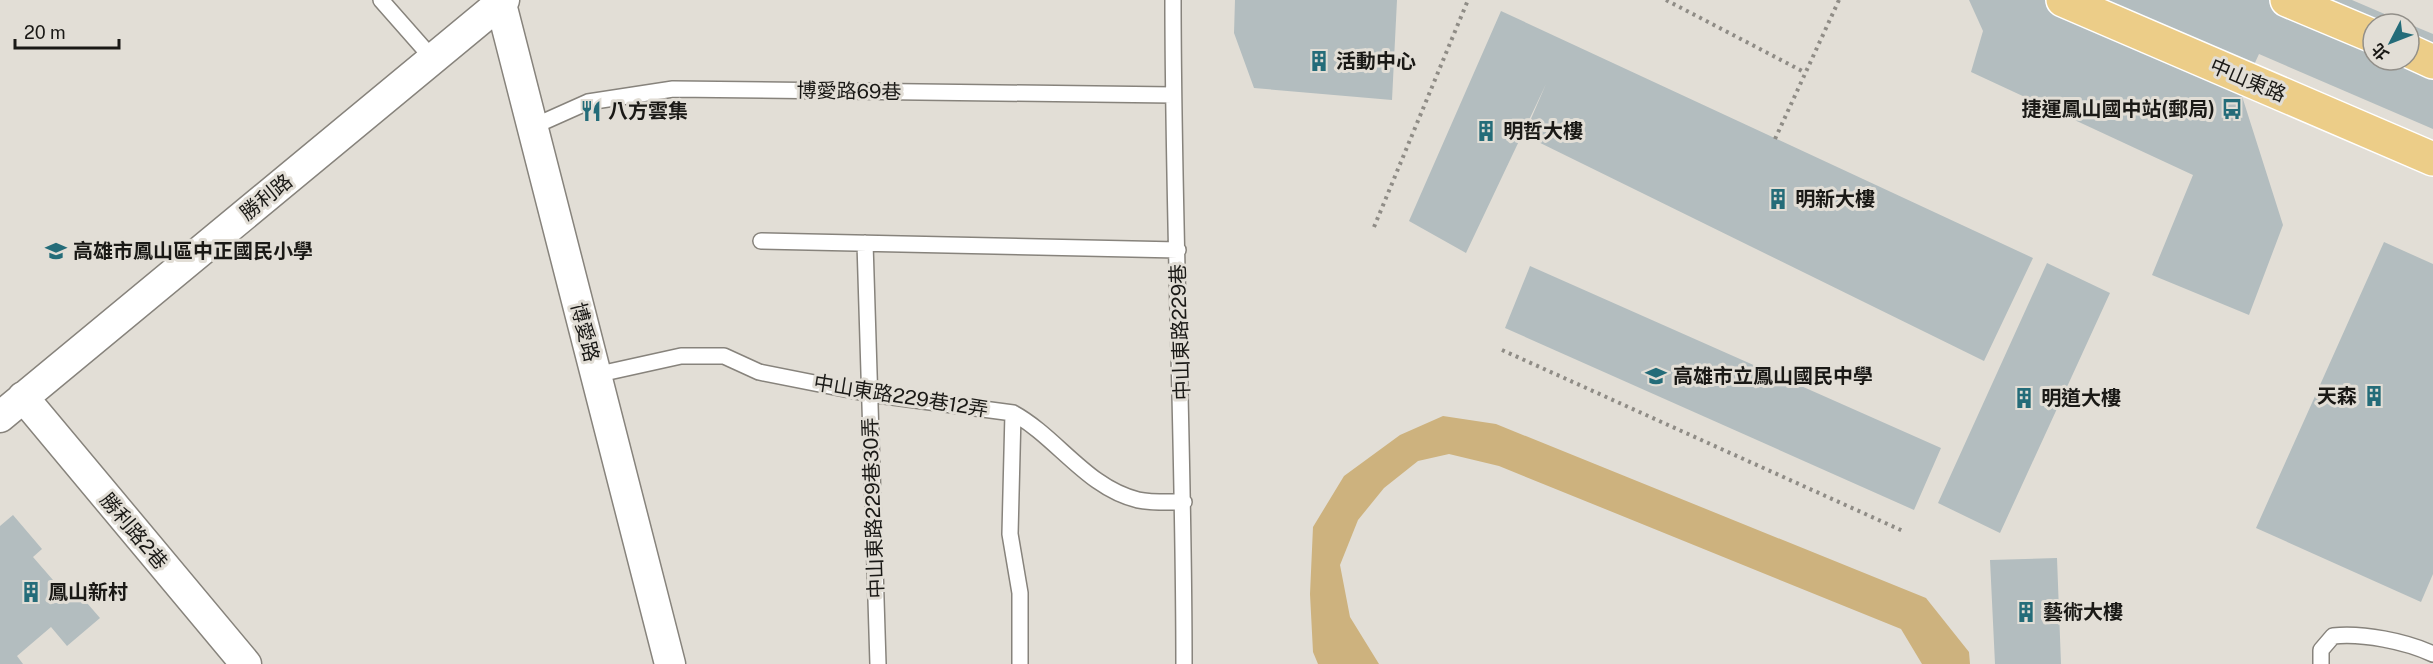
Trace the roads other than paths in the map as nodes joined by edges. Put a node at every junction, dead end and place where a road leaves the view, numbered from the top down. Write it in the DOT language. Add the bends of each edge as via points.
graph roads {
  1 [pos="381,0"];
  2 [pos="1173,0"];
  3 [pos="2063,0"];
  4 [pos="2287,0"];
  5 [pos="501,1"];
  6 [pos="2361,31"];
  7 [pos="433,59"];
  8 [pos="1173,95"];
  9 [pos="532,127"];
  10 [pos="2433,159"];
  11 [pos="760,241"];
  12 [pos="866,243"];
  13 [pos="1178,250"];
  14 [pos="596,375"];
  15 [pos="870,394"];
  16 [pos="23,397"];
  17 [pos="1012,413"];
  18 [pos="0,417"];
  19 [pos="1184,502"];
  20 [pos="2433,654"];
  21 [pos="246,664"];
  22 [pos="670,664"];
  23 [pos="878,664"];
  24 [pos="1020,664"];
  25 [pos="1184,664"];
  26 [pos="2321,664"];
  1 -- 7 [label="lane"];
  2 -- 8 [label="lane, 中山東路229巷"];
  3 -- 10 [label="main road, 中山東路"];
  4 -- 6 [label="main road"];
  5 -- 7 [label="street, 勝利路"];
  5 -- 9 [label="street, 博愛路"];
  7 -- 16 [label="street, 勝利路"];
  8 -- 9 [label="lane, 博愛路69巷" via="673,89 588,102"];
  8 -- 13 [label="lane, 中山東路229巷"];
  9 -- 14 [label="street, 博愛路"];
  11 -- 12 [label="lane"];
  12 -- 13 [label="lane"];
  12 -- 15 [label="lane, 中山東路229巷30弄"];
  13 -- 19 [label="lane, 中山東路229巷"];
  14 -- 15 [label="lane, 中山東路229巷12弄" via="681,356 724,356 759,372"];
  14 -- 22 [label="street, 博愛路"];
  15 -- 17 [label="lane, 中山東路229巷12弄"];
  15 -- 23 [label="lane, 中山東路229巷30弄"];
  16 -- 18 [label="street, 勝利路"];
  16 -- 21 [label="street, 勝利路2巷"];
  17 -- 19 [label="lane, 中山東路229巷12弄" via="1032,423 1106,488 1138,500"];
  17 -- 24 [label="lane" via="1010,534 1020,592"];
  19 -- 25 [label="lane, 中山東路229巷"];
  20 -- 26 [label="lane" via="2348,634 2333,636 2321,650"];
}
